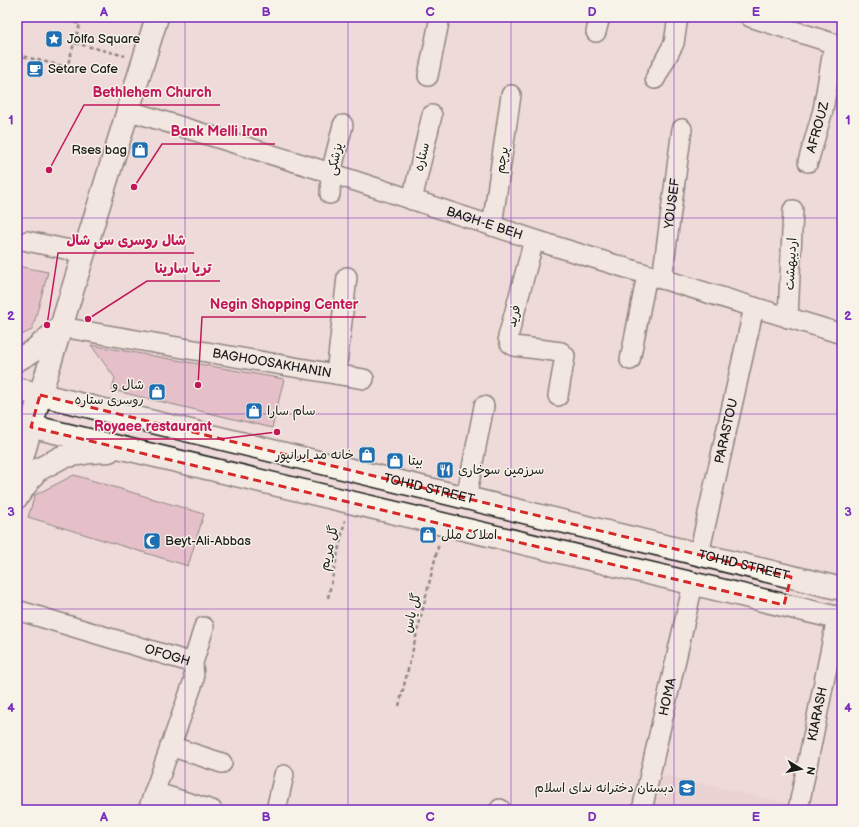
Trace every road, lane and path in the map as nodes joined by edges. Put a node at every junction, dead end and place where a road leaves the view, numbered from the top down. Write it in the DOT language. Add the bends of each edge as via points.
graph roads {
  1 [pos="54,17"];
  2 [pos="157,17"];
  3 [pos="440,17"];
  4 [pos="678,17"];
  5 [pos="750,17"];
  6 [pos="75,43"];
  7 [pos="838,45"];
  8 [pos="17,54"];
  9 [pos="143,61"];
  10 [pos="428,76"];
  11 [pos="655,79"];
  12 [pos="511,95"];
  13 [pos="127,110"];
  14 [pos="432,115"];
  15 [pos="343,125"];
  16 [pos="682,129"];
  17 [pos="808,162"];
  18 [pos="331,173"];
  19 [pos="330,194"];
  20 [pos="412,200"];
  21 [pos="793,210"];
  22 [pos="492,226"];
  23 [pos="534,240"];
  24 [pos="27,241"];
  25 [pos="84,253"];
  26 [pos="347,277"];
  27 [pos="655,277"];
  28 [pos="754,307"];
  29 [pos="788,318"];
  30 [pos="61,327"];
  31 [pos="842,334"];
  32 [pos="17,360"];
  33 [pos="630,360"];
  34 [pos="336,374"];
  35 [pos="364,379"];
  36 [pos="17,389"];
  37 [pos="40,395"];
  38 [pos="558,396"];
  39 [pos="484,406"];
  40 [pos="24,425"];
  41 [pos="126,449"];
  42 [pos="17,476"];
  43 [pos="17,497"];
  44 [pos="466,498"];
  45 [pos="349,502"];
  46 [pos="444,525"];
  47 [pos="699,554"];
  48 [pos="792,577"];
  49 [pos="693,584"];
  50 [pos="842,588"];
  51 [pos="328,598"];
  52 [pos="784,605"];
  53 [pos="17,610"];
  54 [pos="840,619"];
  55 [pos="204,627"];
  56 [pos="193,664"];
  57 [pos="399,706"];
  58 [pos="170,746"];
  59 [pos="222,763"];
  60 [pos="284,775"];
  61 [pos="154,792"];
  62 [pos="148,810"];
  63 [pos="212,810"];
  64 [pos="276,810"];
  65 [pos="642,810"];
  66 [pos="798,810"];
  1 -- 6 [label="path" via="80,24"];
  2 -- 9 [label="main road"];
  3 -- 10 [label="street"];
  4 -- 11 [label="street" via="674,42"];
  5 -- 7 [label="street"];
  6 -- 8 [label="path" via="67,67"];
  6 -- 9 [label="path"];
  7 -- 17 [label="street, AFROUZ"];
  9 -- 13 [label="main road"];
  12 -- 22 [label="street, پرچم"];
  13 -- 18 [label="street, BAGH-E BEH"];
  13 -- 25 [label="main road"];
  14 -- 20 [label="street, ستاره"];
  15 -- 18 [label="street, پزشکی"];
  16 -- 27 [label="street, YOUSEF"];
  18 -- 19 [label="street, پزشکی"];
  18 -- 20 [label="street, BAGH-E BEH"];
  20 -- 22 [label="street, BAGH-E BEH"];
  21 -- 29 [label="street, اردیبهشت"];
  22 -- 23 [label="street, BAGH-E BEH"];
  23 -- 27 [label="street, BAGH-E BEH"];
  23 -- 38 [label="street, فرید" via="508,337 514,346 561,352 565,356"];
  24 -- 25 [label="street"];
  25 -- 30 [label="main road"];
  26 -- 34 [label="street"];
  27 -- 28 [label="street, BAGH-E BEH"];
  27 -- 33 [label="street, YOUSEF"];
  28 -- 29 [label="street, BAGH-E BEH"];
  28 -- 47 [label="street, PARASTOU"];
  29 -- 31 [label="street, BAGH-E BEH"];
  30 -- 32 [label="main road" via="33,351"];
  30 -- 34 [label="street, BAGHOOSAKHANIN"];
  30 -- 37 [label="main road"];
  34 -- 35 [label="street, BAGHOOSAKHANIN"];
  36 -- 37 [label="main road, TOHID STREET"];
  37 -- 40 [label="main road"];
  37 -- 44 [label="main road, TOHID STREET"];
  39 -- 44 [label="street"];
  40 -- 41 [label="main road"];
  40 -- 42 [label="main road"];
  41 -- 43 [label="main road" via="90,452 62,458 36,471"];
  41 -- 45 [label="main road"];
  44 -- 47 [label="main road, TOHID STREET"];
  45 -- 46 [label="main road"];
  45 -- 51 [label="path, گل مریم"];
  46 -- 49 [label="main road"];
  46 -- 57 [label="path, گل یاس"];
  47 -- 48 [label="main road, TOHID STREET"];
  48 -- 50 [label="main road, TOHID STREET"];
  48 -- 52 [label="main road"];
  49 -- 52 [label="main road"];
  49 -- 65 [label="street, HOMA"];
  52 -- 54 [label="main road"];
  53 -- 56 [label="street, OFOGH"];
  54 -- 66 [label="street, KIARASH"];
  55 -- 56 [label="street"];
  56 -- 58 [label="street, OFOGH" via="194,680"];
  58 -- 59 [label="street"];
  58 -- 61 [label="street, OFOGH"];
  60 -- 64 [label="street"];
  61 -- 62 [label="street, OFOGH"];
  61 -- 63 [label="street"];
}
